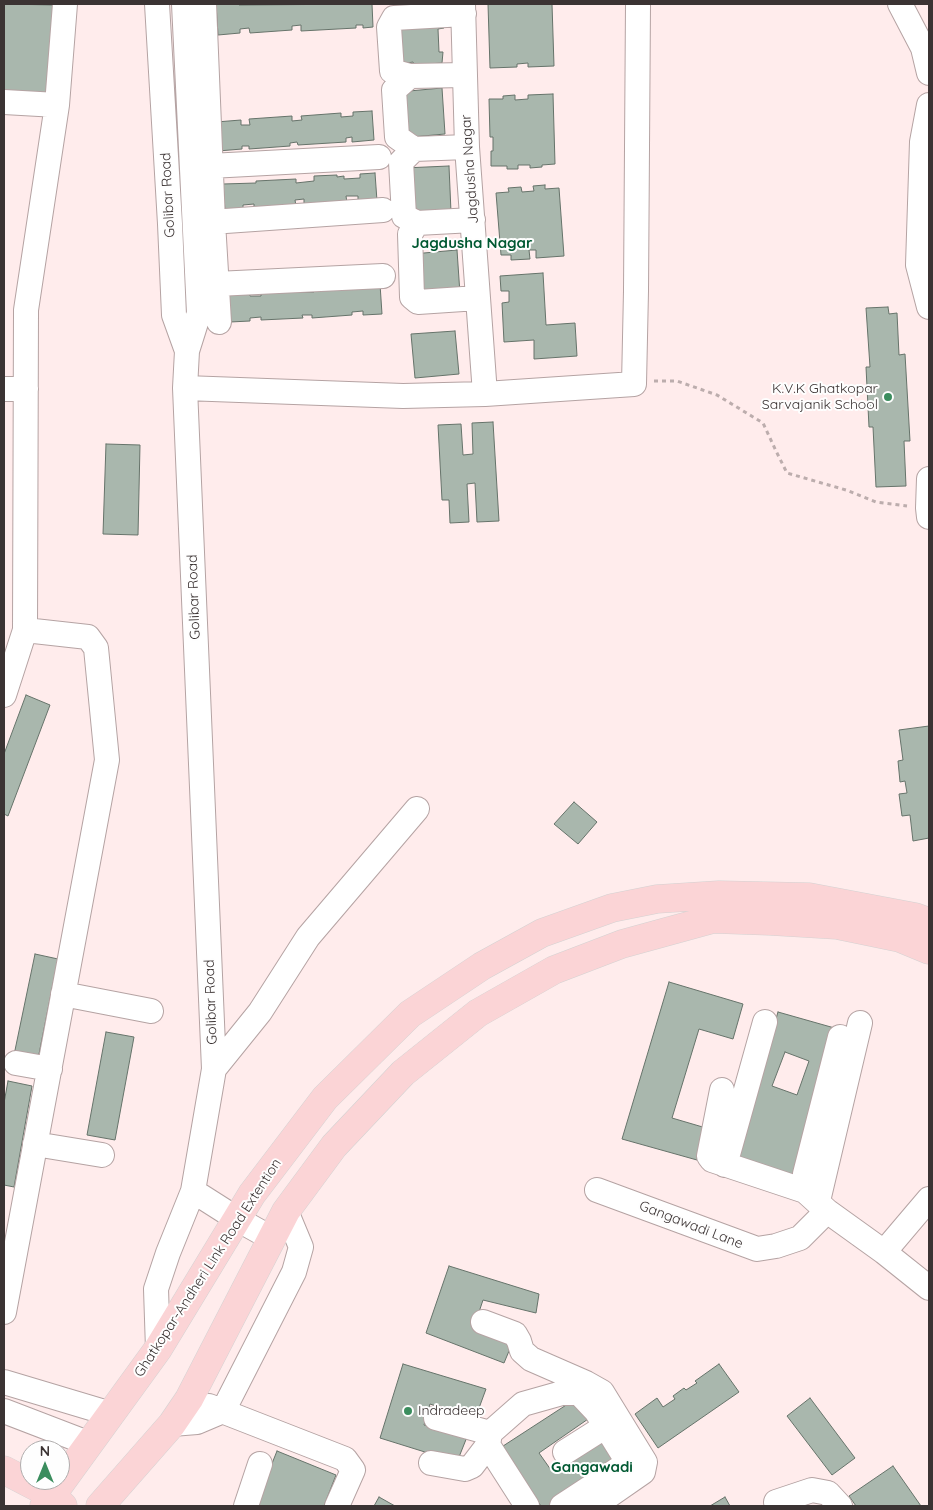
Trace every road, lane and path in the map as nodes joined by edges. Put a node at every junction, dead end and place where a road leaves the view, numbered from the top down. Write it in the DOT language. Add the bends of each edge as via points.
graph roads {
  1 [pos="66,4"];
  2 [pos="157,4"];
  3 [pos="184,4"];
  4 [pos="204,4"];
  5 [pos="638,4"];
  6 [pos="900,4"];
  7 [pos="463,9"];
  8 [pos="929,73"];
  9 [pos="465,75"];
  10 [pos="410,76"];
  11 [pos="4,102"];
  12 [pos="57,105"];
  13 [pos="929,105"];
  14 [pos="467,148"];
  15 [pos="414,150"];
  16 [pos="379,157"];
  17 [pos="210,166"];
  18 [pos="383,210"];
  19 [pos="473,220"];
  20 [pos="204,222"];
  21 [pos="417,223"];
  22 [pos="170,224"];
  23 [pos="383,276"];
  24 [pos="216,284"];
  25 [pos="478,298"];
  26 [pos="929,307"];
  27 [pos="218,322"];
  28 [pos="187,351"];
  29 [pos="634,384"];
  30 [pos="186,388"];
  31 [pos="15,389"];
  32 [pos="485,394"];
  33 [pos="929,479"];
  34 [pos="929,513"];
  35 [pos="25,630"];
  36 [pos="4,695"];
  37 [pos="417,808"];
  38 [pos="929,922"];
  39 [pos="929,950"];
  40 [pos="63,994"];
  41 [pos="151,1012"];
  42 [pos="765,1022"];
  43 [pos="848,1038"];
  44 [pos="16,1063"];
  45 [pos="50,1069"];
  46 [pos="214,1069"];
  47 [pos="722,1090"];
  48 [pos="827,1125"];
  49 [pos="35,1144"];
  50 [pos="102,1155"];
  51 [pos="726,1165"];
  52 [pos="805,1174"];
  53 [pos="597,1190"];
  54 [pos="193,1191"];
  55 [pos="929,1199"];
  56 [pos="822,1206"];
  57 [pos="286,1211"];
  58 [pos="237,1219"];
  59 [pos="271,1238"];
  60 [pos="884,1252"];
  61 [pos="929,1288"];
  62 [pos="4,1312"];
  63 [pos="482,1322"];
  64 [pos="158,1349"];
  65 [pos="4,1382"];
  66 [pos="570,1386"];
  67 [pos="189,1399"];
  68 [pos="4,1411"];
  69 [pos="223,1411"];
  70 [pos="111,1414"];
  71 [pos="436,1418"];
  72 [pos="172,1424"];
  73 [pos="606,1426"];
  74 [pos="489,1439"];
  75 [pos="90,1444"];
  76 [pos="565,1452"];
  77 [pos="431,1463"];
  78 [pos="634,1463"];
  79 [pos="260,1464"];
  80 [pos="4,1470"];
  81 [pos="776,1502"];
  82 [pos="53,1503"];
  83 [pos="100,1506"];
  84 [pos="246,1506"];
  85 [pos="337,1506"];
  86 [pos="528,1506"];
  87 [pos="562,1506"];
  88 [pos="594,1506"];
  89 [pos="840,1506"];
  1 -- 12 [label="street"];
  2 -- 22 [label="street, Golibar Road"];
  3 -- 20 [label="street"];
  4 -- 17 [label="street"];
  5 -- 29 [label="street"];
  6 -- 8 [label="street" via="923,48"];
  7 -- 9 [label="street, Jagdusha Nagar"];
  7 -- 10 [label="street" via="394,18 389,27 392,71"];
  9 -- 10 [label="street"];
  9 -- 14 [label="street, Jagdusha Nagar"];
  10 -- 15 [label="street" via="394,90 397,136"];
  11 -- 12 [label="street"];
  12 -- 31 [label="street"];
  13 -- 26 [label="street" via="922,142 918,265"];
  14 -- 15 [label="street"];
  14 -- 19 [label="street, Jagdusha Nagar"];
  15 -- 21 [label="street" via="401,162 404,216"];
  16 -- 17 [label="street"];
  17 -- 20 [label="street"];
  18 -- 20 [label="street"];
  19 -- 21 [label="street"];
  19 -- 25 [label="street, Jagdusha Nagar"];
  20 -- 22 [label="street"];
  20 -- 24 [label="street"];
  20 -- 28 [label="street" via="199,313"];
  21 -- 25 [label="street" via="410,234 412,297 418,302"];
  22 -- 28 [label="street, Golibar Road" via="174,315"];
  23 -- 24 [label="street"];
  24 -- 27 [label="street"];
  25 -- 32 [label="street, Jagdusha Nagar"];
  28 -- 30 [label="street, Golibar Road"];
  29 -- 32 [label="street"];
  29 -- 34 [label="path" via="677,381 717,395 763,423 787,472 876,502"];
  30 -- 32 [label="street" via="403,396"];
  30 -- 46 [label="street, Golibar Road"];
  31 -- 35 [label="street"];
  33 -- 34 [label="street"];
  35 -- 36 [label="street"];
  35 -- 40 [label="street" via="88,637 96,648 107,760"];
  37 -- 46 [label="street" via="308,937 260,1012"];
  38 -- 58 [label="main road, Ghatkopar-Andheri Link Road Extention" via="809,897 719,895 658,899 612,908 542,933 482,966 410,1014 325,1098 264,1177"];
  39 -- 57 [label="main road" via="900,938 837,925 713,919 622,944 554,970 478,1013 403,1073 334,1146"];
  40 -- 41 [label="street"];
  40 -- 45 [label="street"];
  42 -- 51 [label="street"];
  43 -- 48 [label="street"];
  44 -- 45 [label="street"];
  45 -- 49 [label="street"];
  46 -- 54 [label="street, Golibar Road"];
  47 -- 51 [label="street" via="709,1156"];
  48 -- 52 [label="street"];
  48 -- 56 [label="street"];
  49 -- 50 [label="street"];
  49 -- 62 [label="street"];
  51 -- 56 [label="street" via="805,1190"];
  53 -- 56 [label="street, Gangawadi Lane" via="757,1250 800,1238"];
  54 -- 58 [label="street"];
  54 -- 64 [label="street, Golibar Road" via="156,1289"];
  55 -- 60 [label="street"];
  56 -- 60 [label="street"];
  57 -- 59 [label="main road"];
  57 -- 69 [label="street" via="301,1247 294,1272"];
  58 -- 59 [label="street"];
  58 -- 64 [label="main road, Ghatkopar-Andheri Link Road Extention"];
  59 -- 67 [label="main road"];
  60 -- 61 [label="street"];
  63 -- 66 [label="street" via="515,1334 522,1351"];
  64 -- 70 [label="main road, Ghatkopar-Andheri Link Road Extention"];
  65 -- 70 [label="street"];
  66 -- 73 [label="street" via="596,1411"];
  66 -- 74 [label="street" via="523,1404"];
  66 -- 78 [label="street" via="602,1392 645,1462"];
  67 -- 69 [label="street"];
  67 -- 72 [label="main road"];
  68 -- 75 [label="street"];
  69 -- 72 [label="street" via="197,1422"];
  69 -- 85 [label="street" via="345,1459 352,1470"];
  70 -- 75 [label="main road, Ghatkopar-Andheri Link Road Extention"];
  71 -- 74 [label="street"];
  72 -- 83 [label="main road"];
  73 -- 76 [label="street"];
  73 -- 78 [label="street" via="624,1456"];
  74 -- 77 [label="street" via="472,1466 465,1469"];
  74 -- 86 [label="street"];
  75 -- 82 [label="main road, Ghatkopar-Andheri Link Road Extention"];
  78 -- 87 [label="street" via="623,1466"];
  78 -- 88 [label="street" via="643,1472"];
  79 -- 84 [label="street"];
  80 -- 82 [label="main road, Ghatkopar-Andheri Link Road Extention"];
  81 -- 89 [label="street" via="812,1490 828,1493"];
}
